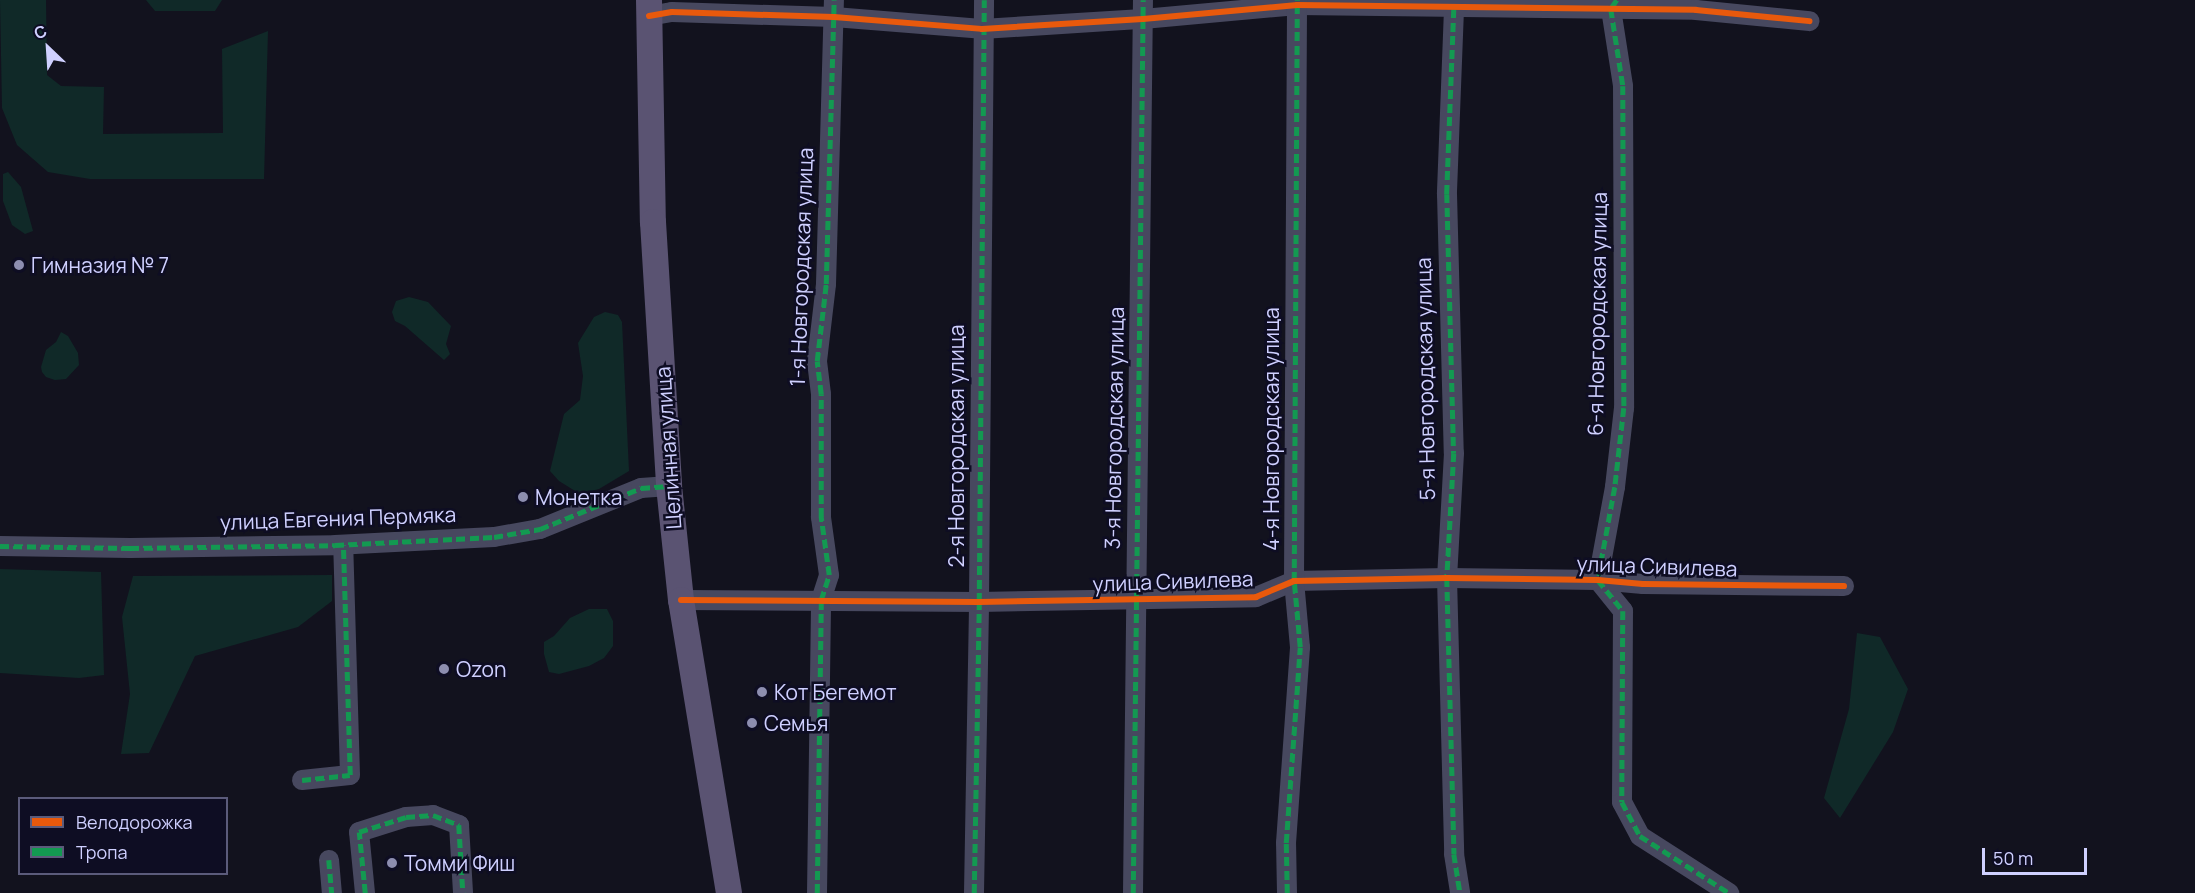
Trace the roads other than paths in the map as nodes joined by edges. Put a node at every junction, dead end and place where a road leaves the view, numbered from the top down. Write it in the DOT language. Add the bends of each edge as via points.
graph roads {
  1 [pos="984,0"];
  2 [pos="1297,2"];
  3 [pos="1384,3"];
  4 [pos="1614,4"];
  5 [pos="649,8"];
  6 [pos="834,8"];
  7 [pos="1454,9"];
  8 [pos="1143,10"];
  9 [pos="1809,21"];
  10 [pos="982,29"];
  11 [pos="669,486"];
  12 [pos="343,545"];
  13 [pos="0,546"];
  14 [pos="1447,578"];
  15 [pos="1598,580"];
  16 [pos="1294,581"];
  17 [pos="1844,586"];
  18 [pos="681,600"];
  19 [pos="821,600"];
  20 [pos="1136,600"];
  21 [pos="979,602"];
  22 [pos="302,780"];
  23 [pos="328,860"];
  24 [pos="332,893"];
  25 [pos="365,893"];
  26 [pos="463,893"];
  27 [pos="729,893"];
  28 [pos="817,893"];
  29 [pos="974,893"];
  30 [pos="1133,893"];
  31 [pos="1287,893"];
  32 [pos="1460,893"];
  33 [pos="1729,893"];
  1 -- 10 [label="street, 2-я Новгородская улица"];
  2 -- 3 [label="street"];
  2 -- 8 [label="street"];
  2 -- 16 [label="street, 4-я Новгородская улица"];
  3 -- 7 [label="street"];
  4 -- 7 [label="street"];
  4 -- 9 [label="street"];
  4 -- 15 [label="street, 6-я Новгородская улица" via="1623,86 1624,408"];
  5 -- 6 [label="street" via="672,12"];
  5 -- 11 [label="main road, Целинная улица" via="653,222"];
  6 -- 10 [label="street"];
  6 -- 19 [label="street, 1-я Новгородская улица" via="826,284 817,361 820,517 829,575"];
  7 -- 14 [label="street, 5-я Новгородская улица" via="1447,194 1454,453"];
  8 -- 10 [label="street"];
  8 -- 20 [label="street, 3-я Новгородская улица"];
  10 -- 21 [label="street, 2-я Новгородская улица"];
  11 -- 12 [label="street, улица Евгения Пермяка" via="641,488 540,529 494,537"];
  11 -- 18 [label="main road, Целинная улица"];
  12 -- 13 [label="street, улица Евгения Пермяка"];
  12 -- 22 [label="street" via="350,775"];
  14 -- 15 [label="street, улица Сивилева"];
  14 -- 16 [label="street, улица Сивилева"];
  14 -- 32 [label="street, 5-я Новгородская улица" via="1454,854"];
  15 -- 17 [label="street, улица Сивилева"];
  15 -- 33 [label="street" via="1623,611 1622,802 1640,836"];
  16 -- 20 [label="street, улица Сивилева" via="1256,597"];
  16 -- 31 [label="street, 4-я Новгородская улица" via="1300,646 1286,843"];
  18 -- 19 [label="street, улица Сивилева"];
  18 -- 27 [label="main road, Целинная улица"];
  19 -- 21 [label="street, улица Сивилева"];
  19 -- 28 [label="street, 1-я Новгородская улица"];
  20 -- 21 [label="street, улица Сивилева"];
  20 -- 30 [label="street, 3-я Новгородская улица"];
  21 -- 29 [label="street, 2-я Новгородская улица"];
  23 -- 24 [label="street"];
  25 -- 26 [label="street" via="359,832 406,817 433,815 459,825"];
}
